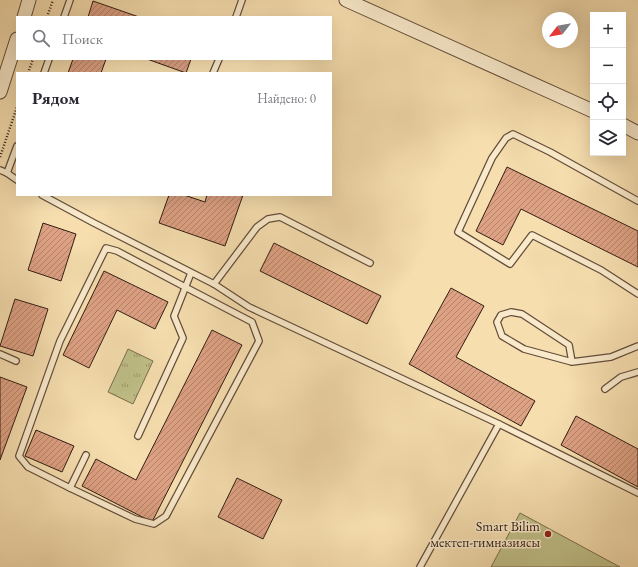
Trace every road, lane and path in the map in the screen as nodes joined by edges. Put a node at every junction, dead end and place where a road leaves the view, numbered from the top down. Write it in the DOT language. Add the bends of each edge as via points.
graph roads {
  1 [pos="29,0"];
  2 [pos="53,0"];
  3 [pos="70,0"];
  4 [pos="242,0"];
  5 [pos="346,0"];
  6 [pos="24,16"];
  7 [pos="47,16"];
  8 [pos="64,16"];
  9 [pos="236,16"];
  10 [pos="16,42"];
  11 [pos="33,60"];
  12 [pos="49,60"];
  13 [pos="219,60"];
  14 [pos="28,72"];
  15 [pos="44,72"];
  16 [pos="213,72"];
  17 [pos="0,92"];
  18 [pos="16,110"];
  19 [pos="590,110"];
  20 [pos="626,127"];
  21 [pos="638,133"];
  22 [pos="16,149"];
  23 [pos="0,157"];
  24 [pos="0,170"];
  25 [pos="7,173"];
  26 [pos="16,179"];
  27 [pos="44,196"];
  28 [pos="638,201"];
  29 [pos="370,263"];
  30 [pos="191,273"];
  31 [pos="214,284"];
  32 [pos="185,287"];
  33 [pos="638,294"];
  34 [pos="638,346"];
  35 [pos="0,354"];
  36 [pos="16,361"];
  37 [pos="572,362"];
  38 [pos="638,372"];
  39 [pos="605,389"];
  40 [pos="499,424"];
  41 [pos="138,436"];
  42 [pos="86,455"];
  43 [pos="70,488"];
  44 [pos="638,493"];
  45 [pos="420,567"];
  1 -- 6 [label="street"];
  2 -- 7 [label="path"];
  3 -- 8 [label="lane"];
  4 -- 9 [label="lane"];
  5 -- 19 [label="street"];
  10 -- 17 [label="street"];
  11 -- 14 [label="path"];
  12 -- 15 [label="lane"];
  13 -- 16 [label="lane"];
  18 -- 23 [label="path"];
  20 -- 21 [label="street"];
  22 -- 25 [label="lane"];
  24 -- 25 [label="lane"];
  25 -- 26 [label="lane"];
  27 -- 30 [label="lane"];
  28 -- 33 [label="lane" via="513,134 506,138 492,158 458,232 510,264 532,235 601,270"];
  29 -- 31 [label="lane" via="280,216 268,219 257,227"];
  30 -- 31 [label="lane"];
  30 -- 32 [label="lane"];
  31 -- 40 [label="lane" via="248,307"];
  32 -- 41 [label="lane" via="174,316 184,338"];
  32 -- 43 [label="lane" via="117,251 106,248 60,342 18,456 28,467"];
  32 -- 43 [label="lane" via="252,322 259,340 166,516 154,524 135,519"];
  34 -- 37 [label="lane" via="611,357"];
  35 -- 36 [label="lane"];
  37 -- 37 [label="lane" via="524,349 502,336 497,322 502,315 511,312 522,314 569,345"];
  38 -- 39 [label="lane" via="621,377"];
  40 -- 44 [label="lane"];
  40 -- 45 [label="lane"];
  42 -- 43 [label="lane"];
}
